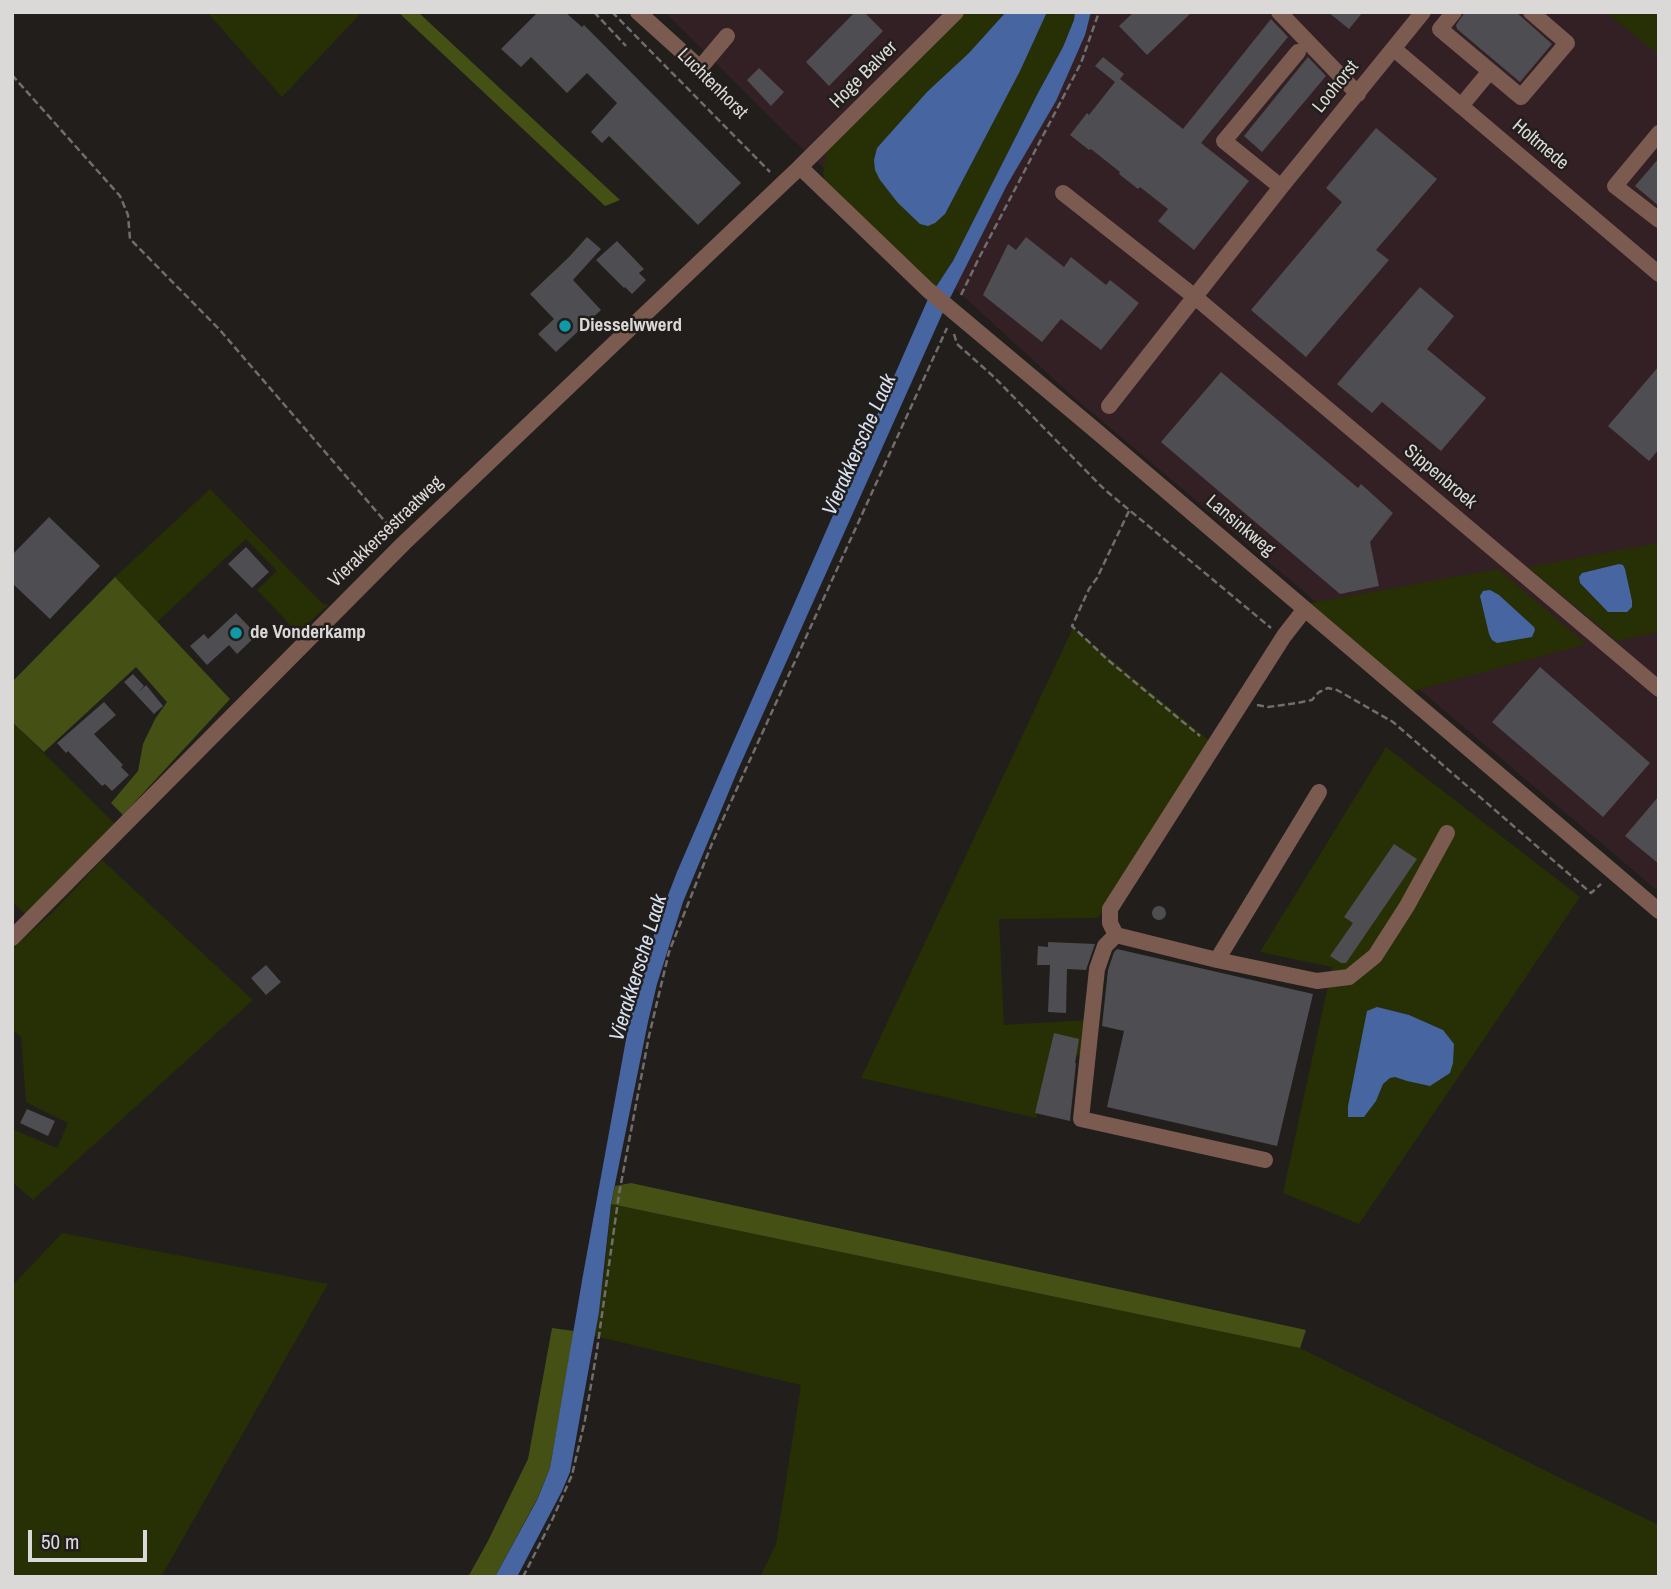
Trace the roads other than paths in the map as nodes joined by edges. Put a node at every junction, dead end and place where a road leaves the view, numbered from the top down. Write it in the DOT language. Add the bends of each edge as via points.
graph roads {
  1 [pos="638,12"];
  2 [pos="956,12"];
  3 [pos="1279,12"];
  4 [pos="1423,12"];
  5 [pos="1454,12"];
  6 [pos="1531,12"];
  7 [pos="727,36"];
  8 [pos="1394,49"];
  9 [pos="1298,52"];
  10 [pos="1490,71"];
  11 [pos="1358,94"];
  12 [pos="1461,106"];
  13 [pos="1659,133"];
  14 [pos="800,167"];
  15 [pos="1282,187"];
  16 [pos="1063,193"];
  17 [pos="1659,220"];
  18 [pos="1659,274"];
  19 [pos="1195,297"];
  20 [pos="1109,406"];
  21 [pos="1305,609"];
  22 [pos="1659,689"];
  23 [pos="1319,792"];
  24 [pos="1447,833"];
  25 [pos="1659,911"];
  26 [pos="1116,935"];
  27 [pos="12,937"];
  28 [pos="1217,960"];
  29 [pos="1265,1160"];
  1 -- 7 [label="street, Luchtenhorst" via="700,68"];
  2 -- 14 [label="street, Hoge Balver"];
  3 -- 11 [label="street"];
  4 -- 8 [label="street, Loohorst"];
  5 -- 10 [label="street" via="1440,29"];
  6 -- 10 [label="street" via="1567,43 1521,97"];
  8 -- 11 [label="street, Loohorst"];
  8 -- 12 [label="street, Holtmede"];
  9 -- 15 [label="street" via="1224,141"];
  10 -- 12 [label="street"];
  11 -- 15 [label="street, Loohorst"];
  12 -- 18 [label="street, Holtmede"];
  13 -- 17 [label="street" via="1615,186"];
  14 -- 21 [label="street, Lansinkweg" via="951,314"];
  14 -- 27 [label="street, Vierakkersestraatweg" via="404,543"];
  15 -- 19 [label="street, Loohorst"];
  16 -- 19 [label="street"];
  19 -- 20 [label="street, Loohorst"];
  19 -- 22 [label="street, Sippenbroek"];
  21 -- 25 [label="street, Lansinkweg"];
  21 -- 26 [label="street" via="1110,909"];
  23 -- 28 [label="street"];
  24 -- 28 [label="street" via="1375,956 1349,977 1317,981"];
  26 -- 28 [label="street"];
  26 -- 29 [label="street" via="1105,946 1097,969 1081,1119"];
}
